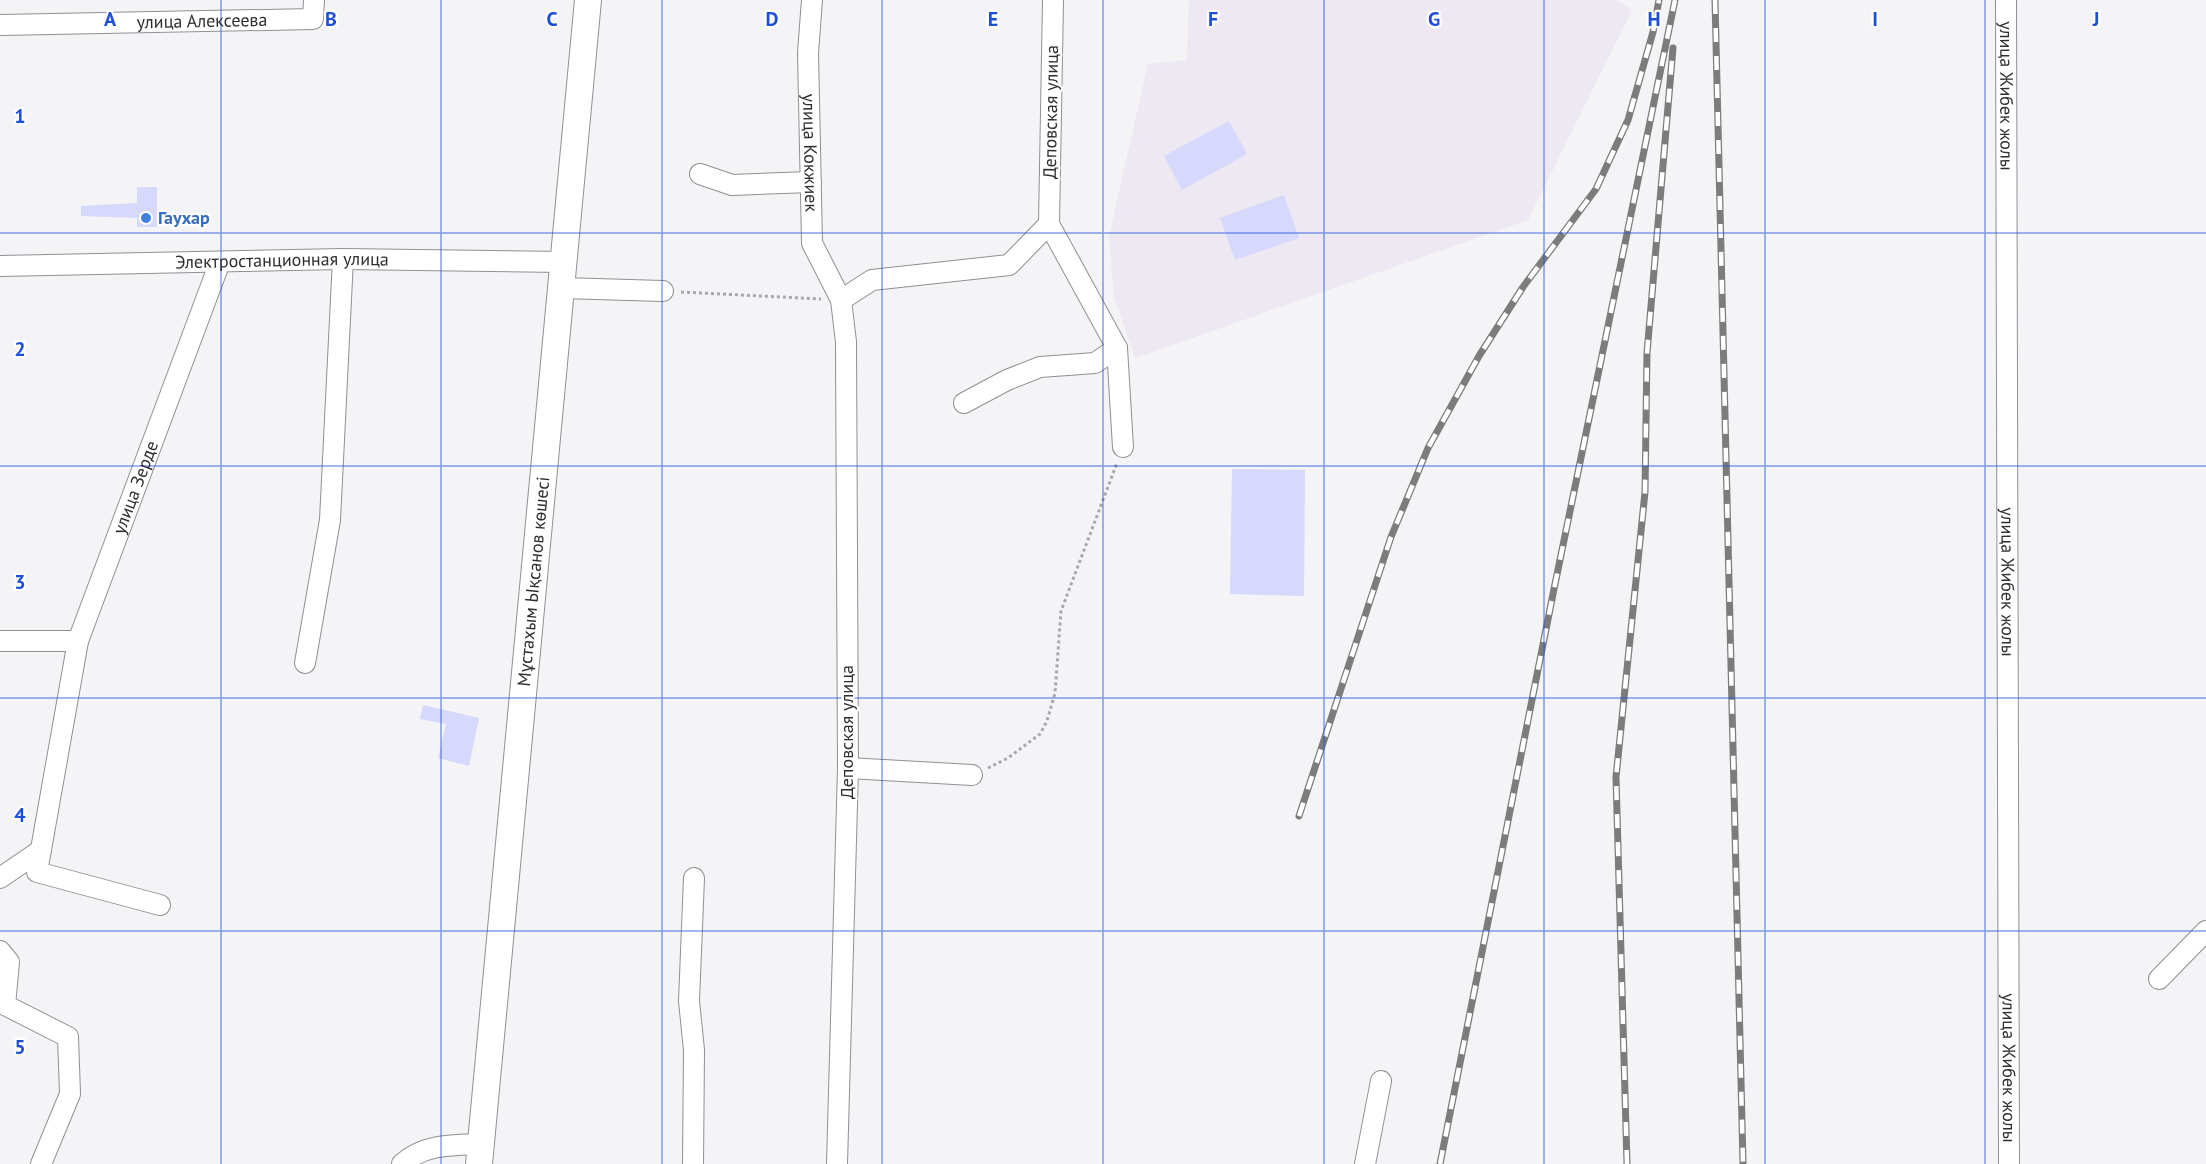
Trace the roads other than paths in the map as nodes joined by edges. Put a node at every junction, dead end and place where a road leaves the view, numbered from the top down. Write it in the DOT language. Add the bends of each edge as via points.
graph roads {
  1 [pos="314,0"];
  2 [pos="588,0"];
  3 [pos="812,0"];
  4 [pos="1053,0"];
  5 [pos="2006,0"];
  6 [pos="0,25"];
  7 [pos="700,174"];
  8 [pos="811,182"];
  9 [pos="1049,224"];
  10 [pos="343,259"];
  11 [pos="220,262"];
  12 [pos="563,262"];
  13 [pos="0,266"];
  14 [pos="562,288"];
  15 [pos="663,291"];
  16 [pos="841,300"];
  17 [pos="1117,348"];
  18 [pos="964,403"];
  19 [pos="1123,447"];
  20 [pos="0,641"];
  21 [pos="78,641"];
  22 [pos="305,663"];
  23 [pos="848,768"];
  24 [pos="972,775"];
  25 [pos="41,850"];
  26 [pos="0,878"];
  27 [pos="694,878"];
  28 [pos="160,905"];
  29 [pos="2206,930"];
  30 [pos="0,951"];
  31 [pos="2159,979"];
  32 [pos="1381,1081"];
  33 [pos="480,1154"];
  34 [pos="41,1164"];
  35 [pos="402,1164"];
  36 [pos="693,1164"];
  37 [pos="837,1164"];
  38 [pos="1365,1164"];
  39 [pos="2008,1164"];
  1 -- 6 [label="street, улица Алексеева" via="313,19"];
  2 -- 12 [label="main road, Мұстахым Ықсанов көшесі"];
  3 -- 8 [label="street, улица Кокжиек" via="808,52"];
  4 -- 9 [label="street, Деповская улица"];
  5 -- 39 [label="street, улица Жибек жолы"];
  7 -- 8 [label="street" via="732,185"];
  8 -- 16 [label="street, улица Кокжиек" via="812,243"];
  9 -- 16 [label="street" via="1009,265 872,280"];
  9 -- 17 [label="street"];
  10 -- 11 [label="street, Электростанционная улица"];
  10 -- 12 [label="street, Электростанционная улица"];
  10 -- 22 [label="street" via="330,520"];
  11 -- 13 [label="street, Электростанционная улица"];
  11 -- 21 [label="street, улица Зерде"];
  12 -- 14 [label="main road, Мұстахым Ықсанов көшесі"];
  14 -- 15 [label="street"];
  14 -- 33 [label="main road, Мұстахым Ықсанов көшесі"];
  16 -- 23 [label="street, Деповская улица" via="846,342"];
  17 -- 18 [label="street" via="1095,363 1040,367"];
  17 -- 19 [label="street"];
  20 -- 21 [label="street"];
  21 -- 25 [label="street"];
  23 -- 24 [label="street"];
  23 -- 37 [label="street, Деповская улица"];
  25 -- 26 [label="street"];
  25 -- 28 [label="street" via="38,872"];
  27 -- 36 [label="street" via="689,1001 694,1050"];
  29 -- 31 [label="street"];
  30 -- 34 [label="street" via="9,962 5,1005 68,1037 70,1094"];
  32 -- 38 [label="street"];
  33 -- 35 [label="street" via="437,1145"];
}
